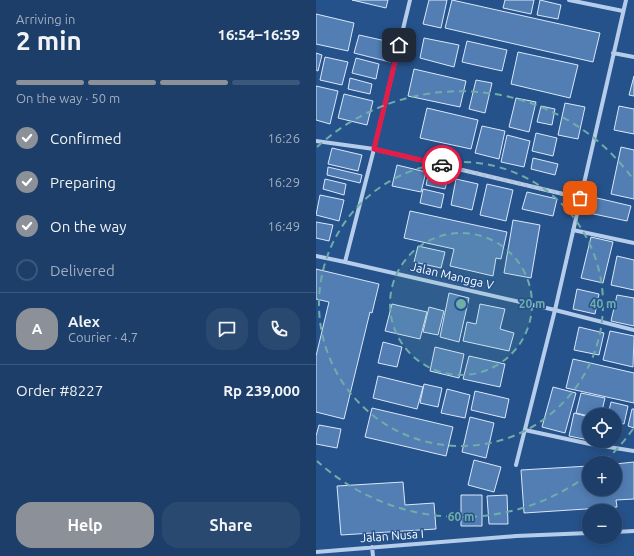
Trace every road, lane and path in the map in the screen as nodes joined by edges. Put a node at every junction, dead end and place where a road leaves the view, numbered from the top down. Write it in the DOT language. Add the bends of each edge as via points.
graph roads {
  1 [pos="410,0"];
  2 [pos="569,0"];
  3 [pos="626,0"];
  4 [pos="623,11"];
  5 [pos="613,53"];
  6 [pos="634,57"];
  7 [pos="316,141"];
  8 [pos="374,149"];
  9 [pos="580,198"];
  10 [pos="573,230"];
  11 [pos="634,243"];
  12 [pos="316,256"];
  13 [pos="345,262"];
  14 [pos="554,310"];
  15 [pos="634,330"];
  16 [pos="525,430"];
  17 [pos="634,451"];
  18 [pos="516,466"];
  19 [pos="634,531"];
  20 [pos="622,532"];
  21 [pos="582,533"];
  22 [pos="372,548"];
  23 [pos="316,552"];
  24 [pos="373,556"];
  1 -- 8 [label="street"];
  2 -- 4 [label="street"];
  3 -- 4 [label="street"];
  4 -- 5 [label="street"];
  5 -- 6 [label="street"];
  5 -- 9 [label="street"];
  7 -- 8 [label="street"];
  8 -- 9 [label="street"];
  8 -- 13 [label="street"];
  9 -- 10 [label="street"];
  10 -- 11 [label="street"];
  10 -- 14 [label="street"];
  12 -- 13 [label="street, Jalan Mangga V"];
  13 -- 14 [label="street, Jalan Mangga V"];
  14 -- 15 [label="street, Jalan Mangga V"];
  14 -- 16 [label="street"];
  16 -- 17 [label="street"];
  16 -- 18 [label="street"];
  19 -- 20 [label="street"];
  21 -- 22 [label="street, Jalan Nusa I"];
  22 -- 23 [label="street, Jalan Nusa I"];
  22 -- 24 [label="street"];
}
